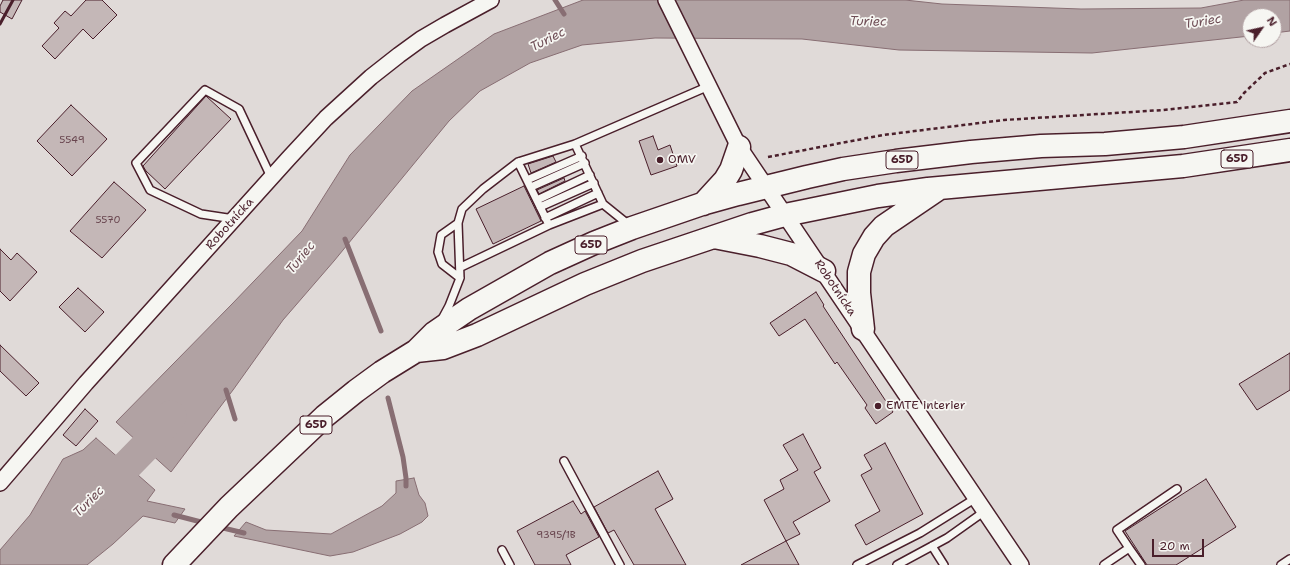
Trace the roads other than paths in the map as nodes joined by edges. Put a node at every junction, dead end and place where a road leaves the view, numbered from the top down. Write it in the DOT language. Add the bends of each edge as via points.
graph roads {
  1 [pos="491,0"];
  2 [pos="666,0"];
  3 [pos="709,86"];
  4 [pos="1290,121"];
  5 [pos="576,144"];
  6 [pos="740,147"];
  7 [pos="1290,150"];
  8 [pos="583,160"];
  9 [pos="518,162"];
  10 [pos="590,175"];
  11 [pos="271,177"];
  12 [pos="594,183"];
  13 [pos="529,184"];
  14 [pos="766,188"];
  15 [pos="940,189"];
  16 [pos="598,193"];
  17 [pos="537,200"];
  18 [pos="603,204"];
  19 [pos="702,204"];
  20 [pos="540,208"];
  21 [pos="785,215"];
  22 [pos="545,218"];
  23 [pos="234,219"];
  24 [pos="458,223"];
  25 [pos="549,225"];
  26 [pos="632,228"];
  27 [pos="712,237"];
  28 [pos="461,267"];
  29 [pos="824,271"];
  30 [pos="460,278"];
  31 [pos="863,329"];
  32 [pos="434,333"];
  33 [pos="416,351"];
  34 [pos="564,461"];
  35 [pos="0,483"];
  36 [pos="1177,489"];
  37 [pos="976,498"];
  38 [pos="984,511"];
  39 [pos="932,546"];
  40 [pos="1129,548"];
  41 [pos="502,550"];
  42 [pos="1290,559"];
  43 [pos="174,565"];
  44 [pos="510,565"];
  45 [pos="620,565"];
  46 [pos="857,565"];
  47 [pos="897,565"];
  48 [pos="944,565"];
  49 [pos="1021,565"];
  50 [pos="1104,565"];
  51 [pos="1141,565"];
  52 [pos="1281,565"];
  1 -- 11 [label="street, Robotnícka" via="421,40 371,77 326,118"];
  2 -- 3 [label="street, Robotnícka"];
  3 -- 5 [label="lane"];
  3 -- 6 [label="street, Robotnícka"];
  4 -- 14 [label="main road, 65D" via="1184,137 971,152 896,161 814,175"];
  5 -- 8 [label="lane"];
  5 -- 9 [label="lane"];
  6 -- 14 [label="street, Robotnícka"];
  6 -- 19 [label="main road" via="725,180"];
  7 -- 15 [label="main road, 65D" via="1183,166"];
  8 -- 10 [label="lane"];
  8 -- 13 [label="lane"];
  9 -- 13 [label="lane"];
  9 -- 24 [label="lane" via="462,208"];
  10 -- 12 [label="lane"];
  10 -- 17 [label="lane"];
  11 -- 23 [label="street, Robotnícka"];
  11 -- 23 [label="lane" via="239,109 205,90 136,163 150,190 200,214"];
  12 -- 16 [label="lane"];
  12 -- 20 [label="lane"];
  13 -- 17 [label="lane"];
  14 -- 19 [label="main road, 65D"];
  14 -- 21 [label="street, Robotnícka"];
  15 -- 21 [label="main road, 65D" via="878,196"];
  15 -- 31 [label="main road" via="884,226 864,254 859,272"];
  16 -- 18 [label="lane"];
  16 -- 22 [label="lane"];
  17 -- 20 [label="lane"];
  18 -- 25 [label="lane"];
  18 -- 26 [label="lane"];
  19 -- 26 [label="main road, 65D"];
  20 -- 22 [label="lane"];
  21 -- 27 [label="main road, 65D"];
  21 -- 29 [label="street, Robotnícka"];
  22 -- 25 [label="lane"];
  23 -- 35 [label="street, Robotnícka"];
  24 -- 28 [label="lane"];
  24 -- 30 [label="lane" via="440,235 438,252 442,264"];
  25 -- 28 [label="lane"];
  26 -- 32 [label="main road, 65D" via="550,263 469,309"];
  27 -- 29 [label="main road" via="791,254"];
  27 -- 33 [label="main road, 65D" via="585,284 477,335 443,348"];
  28 -- 30 [label="lane"];
  29 -- 31 [label="street, Robotnícka"];
  30 -- 32 [label="lane" via="450,306"];
  31 -- 37 [label="street, Robotnícka"];
  32 -- 33 [label="main road, 65D"];
  33 -- 43 [label="main road, 65D" via="356,391 300,438"];
  34 -- 45 [label="lane"];
  36 -- 40 [label="lane" via="1117,530"];
  37 -- 38 [label="street, Robotnícka"];
  37 -- 46 [label="lane" via="920,533"];
  38 -- 39 [label="lane"];
  38 -- 49 [label="street, Robotnícka"];
  39 -- 47 [label="lane"];
  39 -- 48 [label="lane"];
  40 -- 50 [label="lane"];
  40 -- 51 [label="lane"];
  41 -- 44 [label="lane"];
  42 -- 52 [label="lane"];
}
